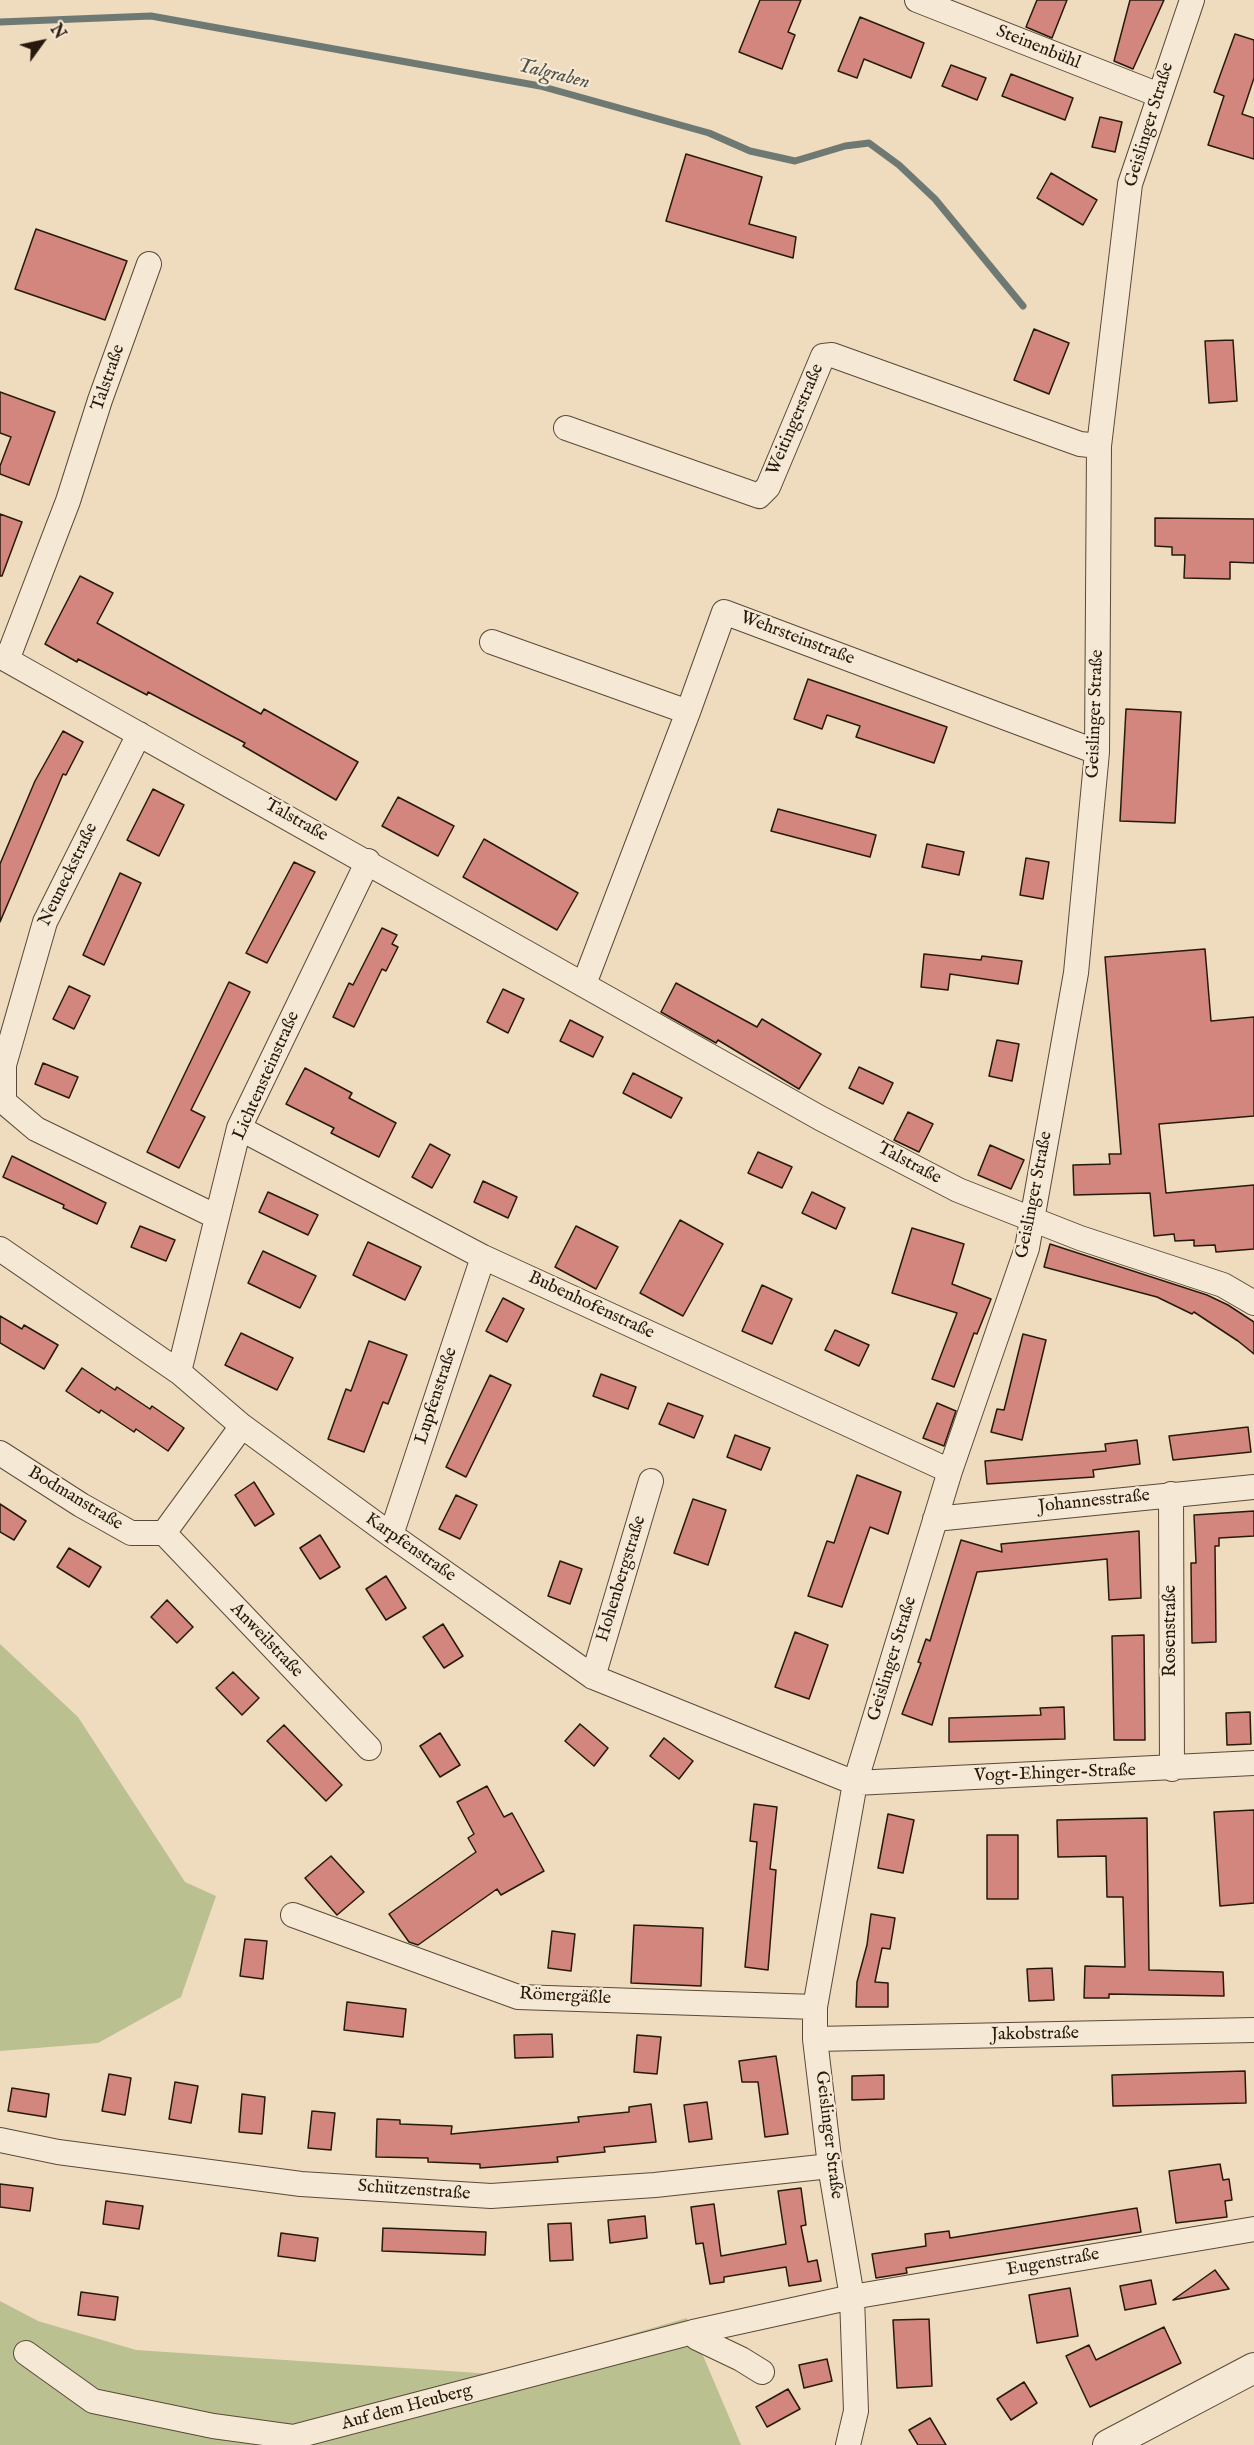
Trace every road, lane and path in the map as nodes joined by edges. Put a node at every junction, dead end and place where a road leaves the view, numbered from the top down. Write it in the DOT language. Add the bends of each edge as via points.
graph roads {
  1 [pos="917,0"];
  2 [pos="1192,0"];
  3 [pos="1159,95"];
  4 [pos="149,264"];
  5 [pos="566,428"];
  6 [pos="1099,446"];
  7 [pos="492,642"];
  8 [pos="4,658"];
  9 [pos="688,712"];
  10 [pos="139,734"];
  11 [pos="1097,752"];
  12 [pos="368,861"];
  13 [pos="584,984"];
  14 [pos="239,1128"];
  15 [pos="217,1217"];
  16 [pos="1032,1219"];
  17 [pos="0,1249"];
  18 [pos="483,1257"];
  19 [pos="1254,1303"];
  20 [pos="179,1372"];
  21 [pos="242,1426"];
  22 [pos="0,1453"];
  23 [pos="950,1471"];
  24 [pos="651,1481"];
  25 [pos="1254,1487"];
  26 [pos="1171,1494"];
  27 [pos="935,1520"];
  28 [pos="164,1533"];
  29 [pos="391,1535"];
  30 [pos="593,1677"];
  31 [pos="369,1748"];
  32 [pos="1254,1764"];
  33 [pos="1172,1769"];
  34 [pos="855,1783"];
  35 [pos="293,1915"];
  36 [pos="815,2007"];
  37 [pos="1254,2030"];
  38 [pos="815,2039"];
  39 [pos="0,2140"];
  40 [pos="830,2166"];
  41 [pos="1254,2229"];
  42 [pos="852,2297"];
  43 [pos="693,2332"];
  44 [pos="26,2353"];
  45 [pos="1254,2368"];
  46 [pos="762,2372"];
  47 [pos="848,2445"];
  48 [pos="1108,2445"];
  1 -- 3 [label="street, Steinenbühl"];
  2 -- 3 [label="street, Geislinger Straße"];
  3 -- 6 [label="street, Geislinger Straße" via="1130,184"];
  4 -- 8 [label="street, Talstraße" via="69,501"];
  5 -- 6 [label="street, Weitingerstraße" via="759,496 768,487 823,356 832,355 1080,444"];
  6 -- 11 [label="street, Geislinger Straße"];
  7 -- 9 [label="street"];
  8 -- 10 [label="street, Talstraße"];
  9 -- 11 [label="street, Wehrsteinstraße" via="724,612"];
  9 -- 13 [label="street"];
  10 -- 12 [label="street, Talstraße"];
  10 -- 15 [label="street, Neuneckstraße" via="45,922 4,1065 4,1102 36,1129"];
  11 -- 16 [label="street, Geislinger Straße" via="1076,973"];
  12 -- 13 [label="street, Talstraße"];
  12 -- 14 [label="street, Lichtensteinstraße"];
  13 -- 16 [label="street, Talstraße" via="958,1190"];
  14 -- 15 [label="street, Lichtensteinstraße"];
  14 -- 18 [label="street, Bubenhofenstraße"];
  15 -- 20 [label="street, Lichtensteinstraße"];
  16 -- 19 [label="street, Talstraße" via="1223,1285"];
  16 -- 23 [label="street, Geislinger Straße" via="1027,1248"];
  17 -- 20 [label="street, Karpfenstraße"];
  18 -- 23 [label="street, Bubenhofenstraße"];
  18 -- 29 [label="street, Lupfenstraße"];
  20 -- 21 [label="street, Karpfenstraße"];
  21 -- 28 [label="street"];
  21 -- 29 [label="street, Karpfenstraße"];
  22 -- 28 [label="street, Bodmanstraße" via="131,1533"];
  23 -- 27 [label="street, Geislinger Straße"];
  24 -- 30 [label="street, Hohenbergstraße"];
  25 -- 26 [label="street, Johannesstraße"];
  26 -- 27 [label="street, Johannesstraße"];
  26 -- 33 [label="street, Rosenstraße"];
  27 -- 34 [label="street, Geislinger Straße"];
  28 -- 31 [label="street, Anweilstraße"];
  29 -- 30 [label="street, Karpfenstraße"];
  30 -- 34 [label="street, Karpfenstraße"];
  32 -- 33 [label="street, Vogt-Ehinger-Straße"];
  33 -- 34 [label="street, Vogt-Ehinger-Straße"];
  34 -- 36 [label="street, Geislinger Straße"];
  35 -- 36 [label="street, Römergäßle" via="518,1997"];
  36 -- 38 [label="street, Geislinger Straße"];
  37 -- 38 [label="street, Jakobstraße"];
  38 -- 40 [label="street, Geislinger Straße"];
  39 -- 40 [label="street, Schützenstraße" via="58,2152 301,2184 491,2196 655,2185"];
  40 -- 42 [label="street, Geislinger Straße"];
  41 -- 42 [label="street, Eugenstraße"];
  42 -- 43 [label="street, Auf dem Heuberg"];
  42 -- 47 [label="street, Geislinger Straße" via="856,2411"];
  43 -- 44 [label="street, Auf dem Heuberg" via="293,2437 213,2426 93,2401"];
  43 -- 46 [label="street" via="697,2338"];
  45 -- 48 [label="street"];
}
